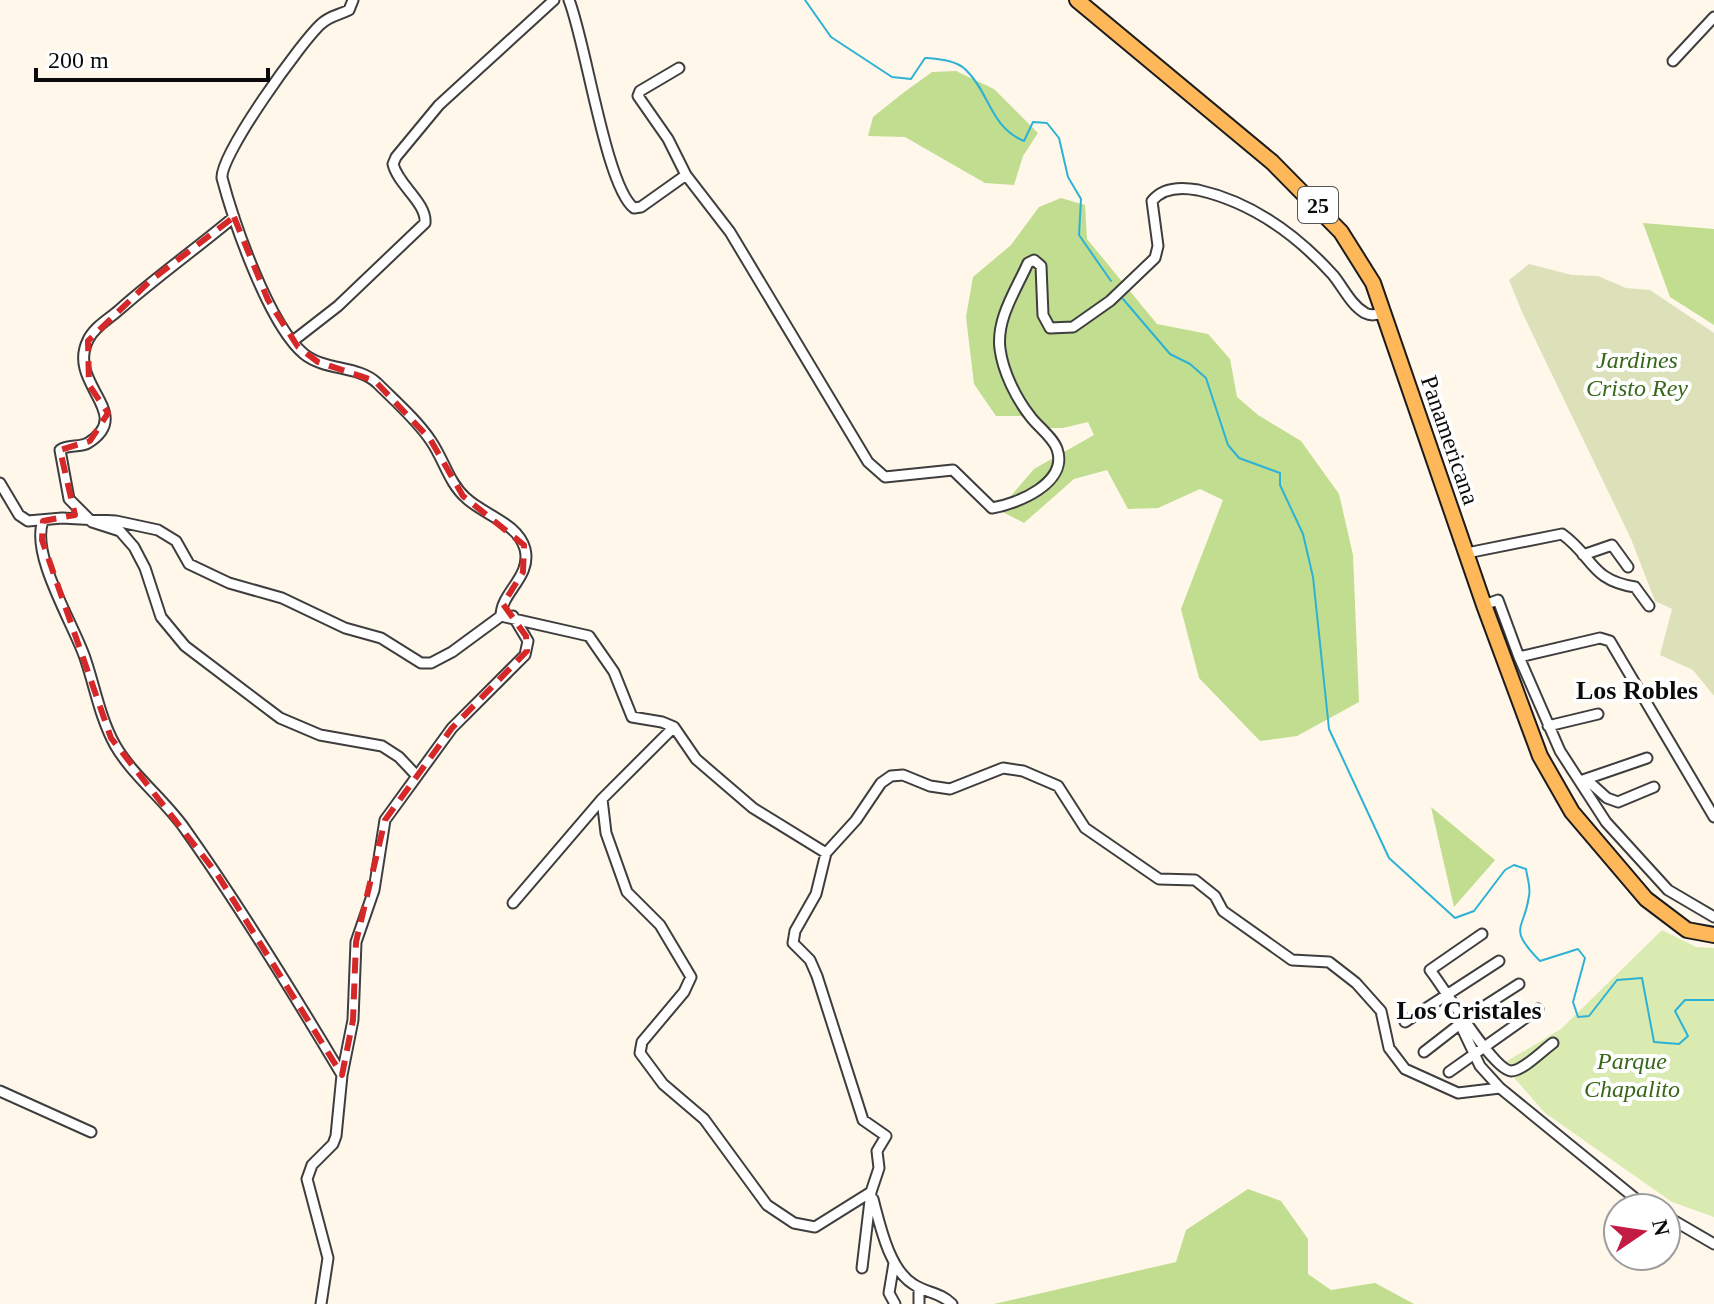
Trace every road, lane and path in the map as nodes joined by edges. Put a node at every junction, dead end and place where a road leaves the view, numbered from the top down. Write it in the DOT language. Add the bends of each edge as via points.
graph roads {
  1 [pos="353,0"];
  2 [pos="554,0"];
  3 [pos="569,0"];
  4 [pos="1077,0"];
  5 [pos="1714,17"];
  6 [pos="1673,61"];
  7 [pos="679,68"];
  8 [pos="686,175"];
  9 [pos="234,217"];
  10 [pos="1383,313"];
  11 [pos="293,341"];
  12 [pos="0,483"];
  13 [pos="43,521"];
  14 [pos="92,522"];
  15 [pos="1467,553"];
  16 [pos="1583,555"];
  17 [pos="1628,567"];
  18 [pos="1484,605"];
  19 [pos="1649,606"];
  20 [pos="501,616"];
  21 [pos="513,616"];
  22 [pos="1519,657"];
  23 [pos="1598,714"];
  24 [pos="1548,726"];
  25 [pos="674,727"];
  26 [pos="1647,758"];
  27 [pos="415,774"];
  28 [pos="1583,780"];
  29 [pos="1654,787"];
  30 [pos="602,799"];
  31 [pos="1714,817"];
  32 [pos="826,853"];
  33 [pos="1668,890"];
  34 [pos="1646,899"];
  35 [pos="513,903"];
  36 [pos="1714,917"];
  37 [pos="1482,934"];
  38 [pos="1714,935"];
  39 [pos="1499,961"];
  40 [pos="1519,984"];
  41 [pos="1448,993"];
  42 [pos="1538,1009"];
  43 [pos="1466,1018"];
  44 [pos="1405,1022"];
  45 [pos="1553,1043"];
  46 [pos="1478,1051"];
  47 [pos="1424,1052"];
  48 [pos="1449,1072"];
  49 [pos="342,1075"];
  50 [pos="1500,1088"];
  51 [pos="0,1091"];
  52 [pos="91,1132"];
  53 [pos="871,1192"];
  54 [pos="1627,1192"];
  55 [pos="1682,1225"];
  56 [pos="1714,1244"];
  57 [pos="894,1263"];
  58 [pos="862,1268"];
  59 [pos="919,1288"];
  60 [pos="321,1304"];
  61 [pos="895,1304"];
  62 [pos="919,1304"];
  63 [pos="952,1304"];
  1 -- 9 [label="street" via="349,10 330,17 310,35 224,161 222,178"];
  2 -- 11 [label="street" via="439,105 396,157 393,164 400,182 422,209 425,223"];
  3 -- 8 [label="street" via="625,199 634,208 641,207"];
  4 -- 10 [label="main road, Panamericana / 25" via="1313,199 1365,267"];
  5 -- 6 [label="street"];
  7 -- 8 [label="street" via="638,93"];
  8 -- 10 [label="street" via="730,232 877,472 891,478 953,470 992,508 1032,495 1058,465 1057,449 1010,383 1000,350 1003,318 1028,263 1036,260 1041,266 1046,324 1055,330 1073,327 1155,258 1152,201 1161,193 1190,188 1260,213 1313,255 1361,310"];
  9 -- 11 [label="street" via="262,287"];
  9 -- 14 [label="street" via="150,281 86,344 89,385 107,421 90,441 63,447 59,457 69,499"];
  10 -- 15 [label="main road, Panamericana / 25"];
  11 -- 20 [label="street" via="318,362 375,381 430,439 463,496 498,518 521,541 525,565"];
  12 -- 13 [label="street" via="19,515"];
  13 -- 14 [label="street"];
  13 -- 49 [label="street" via="49,571 116,748 165,802 217,874"];
  14 -- 20 [label="street" via="124,522 168,534 189,564 381,638 421,663 452,652"];
  14 -- 27 [label="street" via="120,531 134,547 161,617 200,659 280,718 320,735 390,749"];
  15 -- 16 [label="street" via="1557,533"];
  15 -- 18 [label="main road, Panamericana / 25"];
  16 -- 17 [label="street" via="1612,545"];
  16 -- 19 [label="street" via="1610,582 1638,589"];
  18 -- 22 [label="street" via="1498,600"];
  18 -- 34 [label="main road, Panamericana / 25" via="1540,756 1572,812"];
  20 -- 21 [label="street"];
  21 -- 25 [label="street" via="589,636 614,672 632,717"];
  21 -- 27 [label="street" via="528,641 525,655 460,718"];
  22 -- 24 [label="street"];
  22 -- 31 [label="street" via="1600,638 1610,641"];
  23 -- 24 [label="street"];
  24 -- 28 [label="street"];
  25 -- 30 [label="street"];
  25 -- 32 [label="street" via="696,759 753,808"];
  26 -- 28 [label="street"];
  27 -- 49 [label="street" via="391,809 379,843 374,890 356,942 353,1020"];
  28 -- 29 [label="street" via="1618,802"];
  28 -- 33 [label="street" via="1625,846"];
  30 -- 35 [label="street"];
  30 -- 53 [label="street" via="606,833 627,892 660,925 691,977 642,1042 643,1058 670,1092 704,1119 759,1197 780,1216 815,1227"];
  32 -- 50 [label="street" via="891,776 950,789 1003,768 1023,771 1058,786 1085,828 1159,879 1195,880 1215,896 1223,911 1292,960 1329,962 1338,969 1381,1011 1389,1048 1405,1069 1458,1093"];
  32 -- 53 [label="street" via="816,894 793,943 817,976 863,1120 886,1136 877,1151 879,1168"];
  33 -- 34 [label="street"];
  33 -- 36 [label="street"];
  34 -- 38 [label="main road, Panamericana / 25" via="1687,930"];
  37 -- 41 [label="street" via="1430,970"];
  39 -- 41 [label="street"];
  40 -- 43 [label="street"];
  41 -- 43 [label="street"];
  41 -- 44 [label="street"];
  42 -- 46 [label="street"];
  43 -- 46 [label="street"];
  45 -- 46 [label="street" via="1512,1071"];
  46 -- 47 [label="street" via="1459,1023"];
  46 -- 48 [label="street"];
  46 -- 50 [label="street" via="1480,1066"];
  49 -- 60 [label="street" via="333,1144 312,1165 307,1179 328,1258"];
  50 -- 54 [label="street"];
  51 -- 52 [label="street"];
  53 -- 57 [label="street"];
  53 -- 58 [label="street"];
  55 -- 56 [label="street"];
  57 -- 59 [label="street"];
  57 -- 61 [label="street" via="889,1293"];
  59 -- 62 [label="street"];
  59 -- 63 [label="street" via="939,1293"];
}
